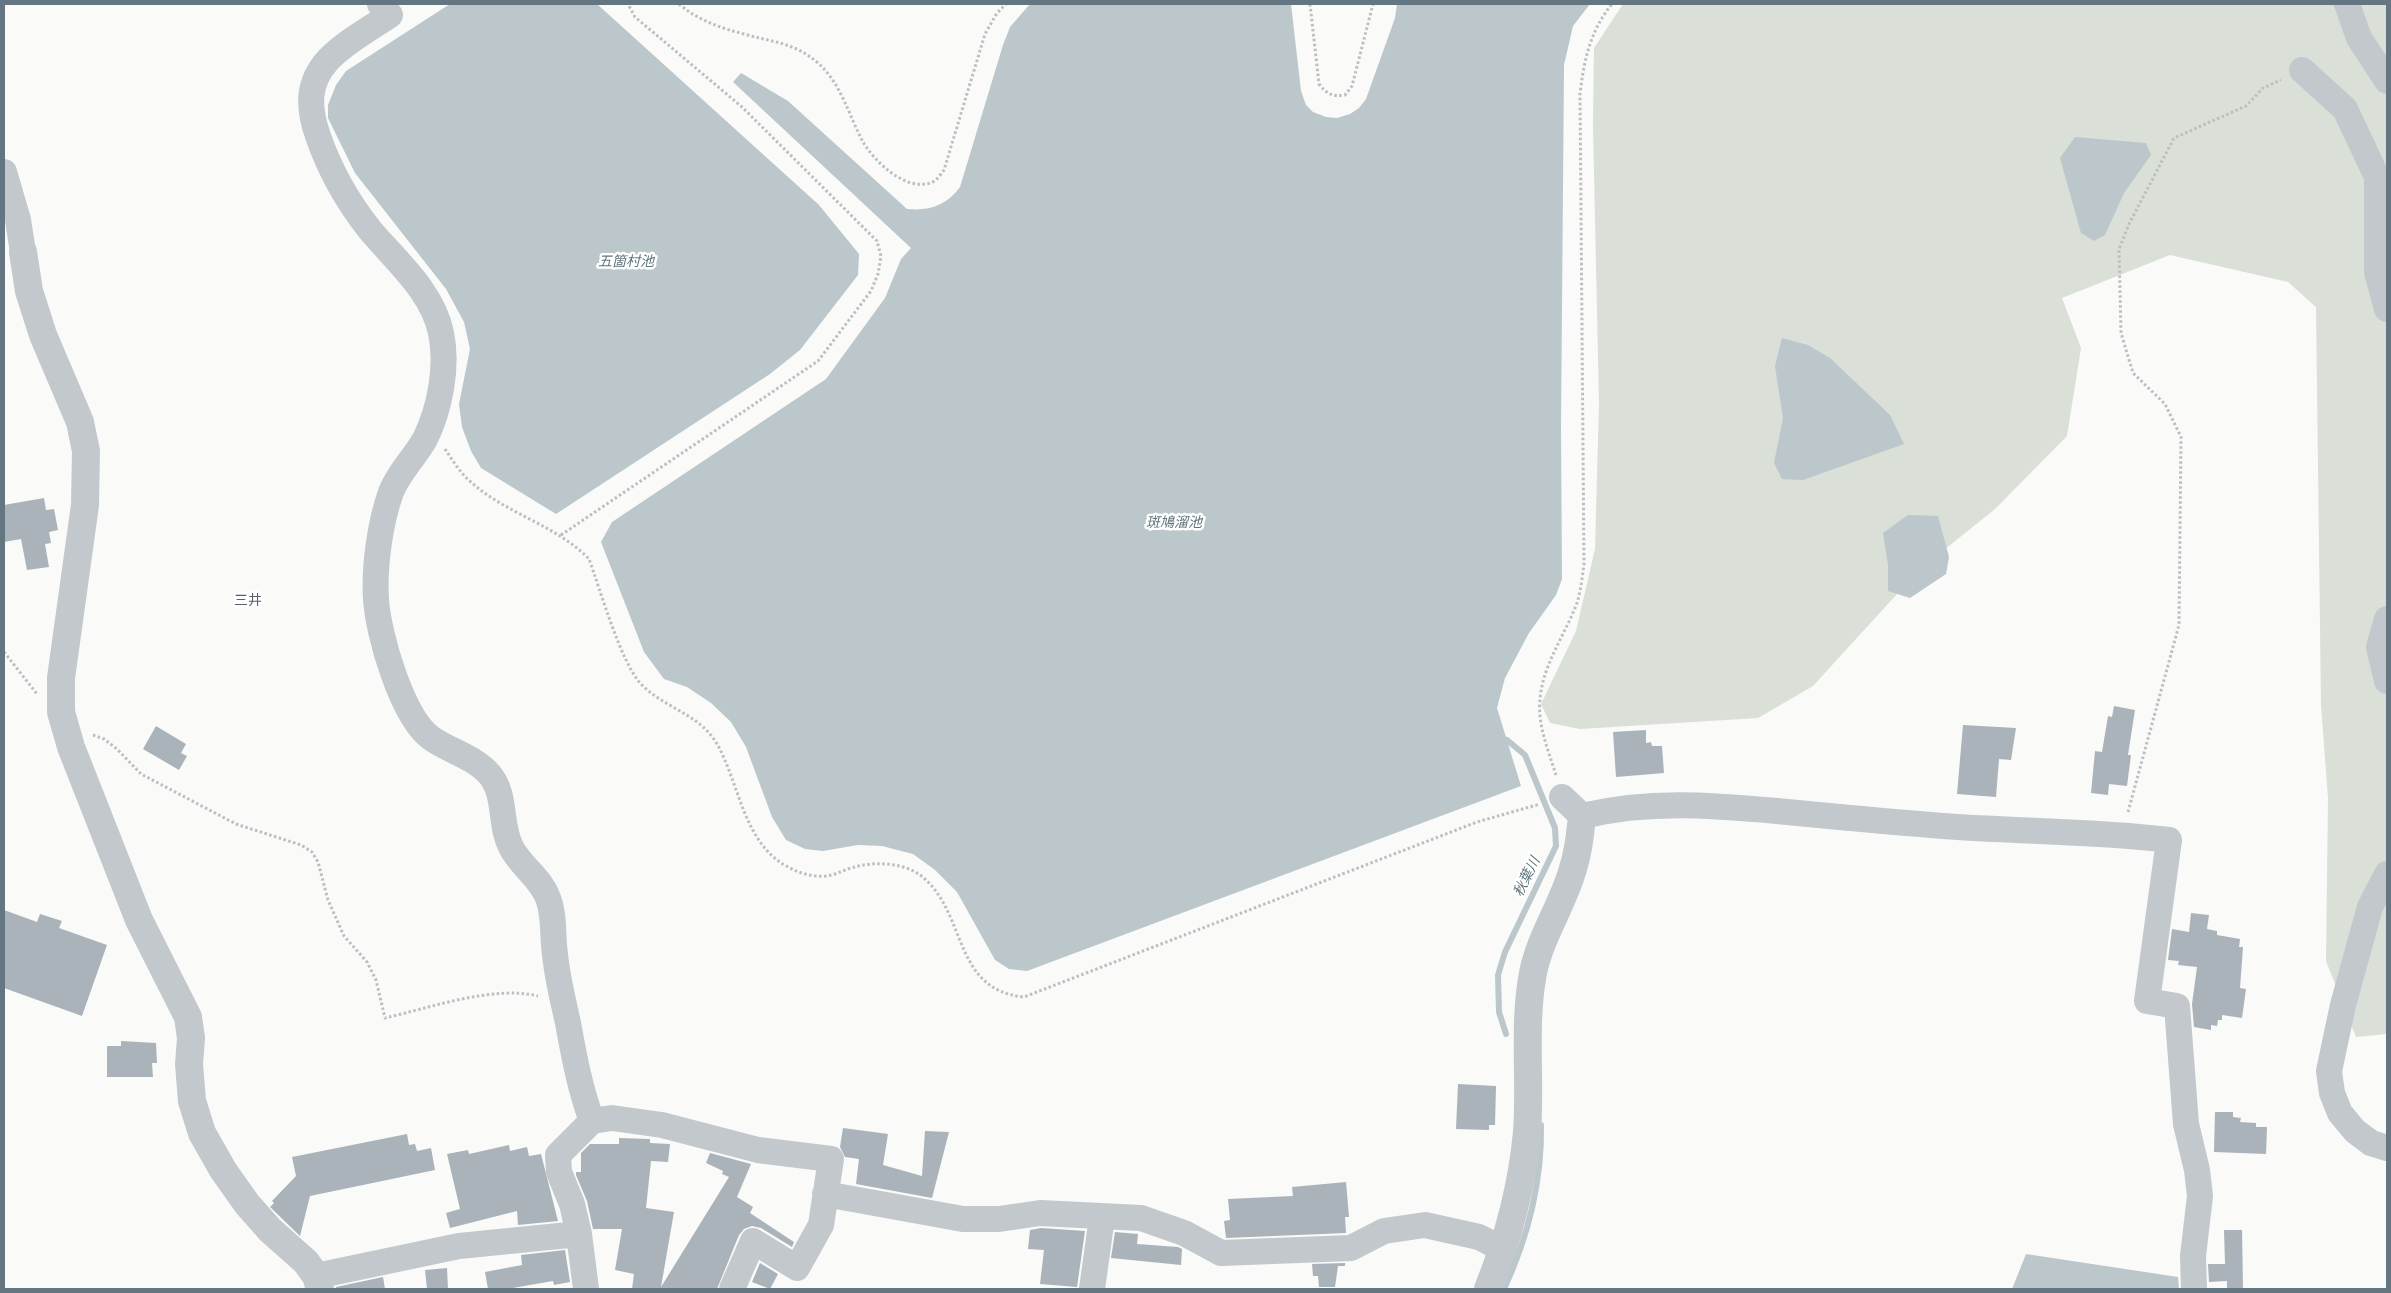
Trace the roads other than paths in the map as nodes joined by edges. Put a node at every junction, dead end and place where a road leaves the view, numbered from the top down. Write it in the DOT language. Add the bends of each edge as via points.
graph roads {
  1 [pos="380,4"];
  2 [pos="2347,4"];
  3 [pos="2302,70"];
  4 [pos="2387,81"];
  5 [pos="4,172"];
  6 [pos="23,252"];
  7 [pos="2387,309"];
  8 [pos="2387,619"];
  9 [pos="2387,681"];
  10 [pos="1562,797"];
  11 [pos="1582,816"];
  12 [pos="2387,874"];
  13 [pos="592,1121"];
  14 [pos="2387,1148"];
  15 [pos="825,1194"];
  16 [pos="1102,1217"];
  17 [pos="579,1234"];
  18 [pos="1504,1250"];
  19 [pos="318,1283"];
  20 [pos="586,1289"];
  21 [pos="732,1289"];
  22 [pos="1092,1289"];
  23 [pos="1488,1289"];
  24 [pos="2194,1289"];
  1 -- 13 [label="street" via="390,15 330,58 310,91 310,114 328,166 348,200 433,309 441,334 444,367 434,417 424,441 403,469 391,493 375,571 379,624 404,701 416,723 430,737 490,774 499,791 511,849 548,894 553,914 554,952 565,1009 582,1096"];
  2 -- 4 [label="street" via="2359,38"];
  3 -- 7 [label="street" via="2345,109 2377,177 2377,272"];
  5 -- 6 [label="street" via="18,220"];
  6 -- 19 [label="street" via="40,326 80,422 86,451 84,505 61,678 64,721 139,920 188,1018 192,1101 202,1133 247,1204 306,1262"];
  8 -- 9 [label="street" via="2379,648"];
  10 -- 11 [label="street"];
  11 -- 18 [label="street" via="1579,847 1571,876 1541,941 1533,974 1528,1014 1527,1132 1518,1196"];
  11 -- 24 [label="street" via="1616,808 1682,804 1932,826 2122,834 2169,840 2147,1001 2177,1006 2186,1124 2200,1196 2193,1256"];
  12 -- 14 [label="street" via="2370,908 2343,1004 2329,1071 2332,1093 2340,1112 2355,1131 2372,1144"];
  13 -- 15 [label="street" via="612,1118 662,1125 758,1150 831,1159"];
  13 -- 17 [label="street" via="558,1155 559,1172 572,1204"];
  15 -- 16 [label="street" via="963,1219 999,1219 1040,1213"];
  15 -- 21 [label="street" via="821,1224 797,1268 753,1241"];
  16 -- 18 [label="street" via="1141,1218 1184,1233 1221,1253 1351,1248 1384,1231 1425,1225 1479,1237"];
  16 -- 22 [label="street"];
  17 -- 19 [label="street" via="458,1246"];
  17 -- 20 [label="street"];
  18 -- 23 [label="street"];
}
